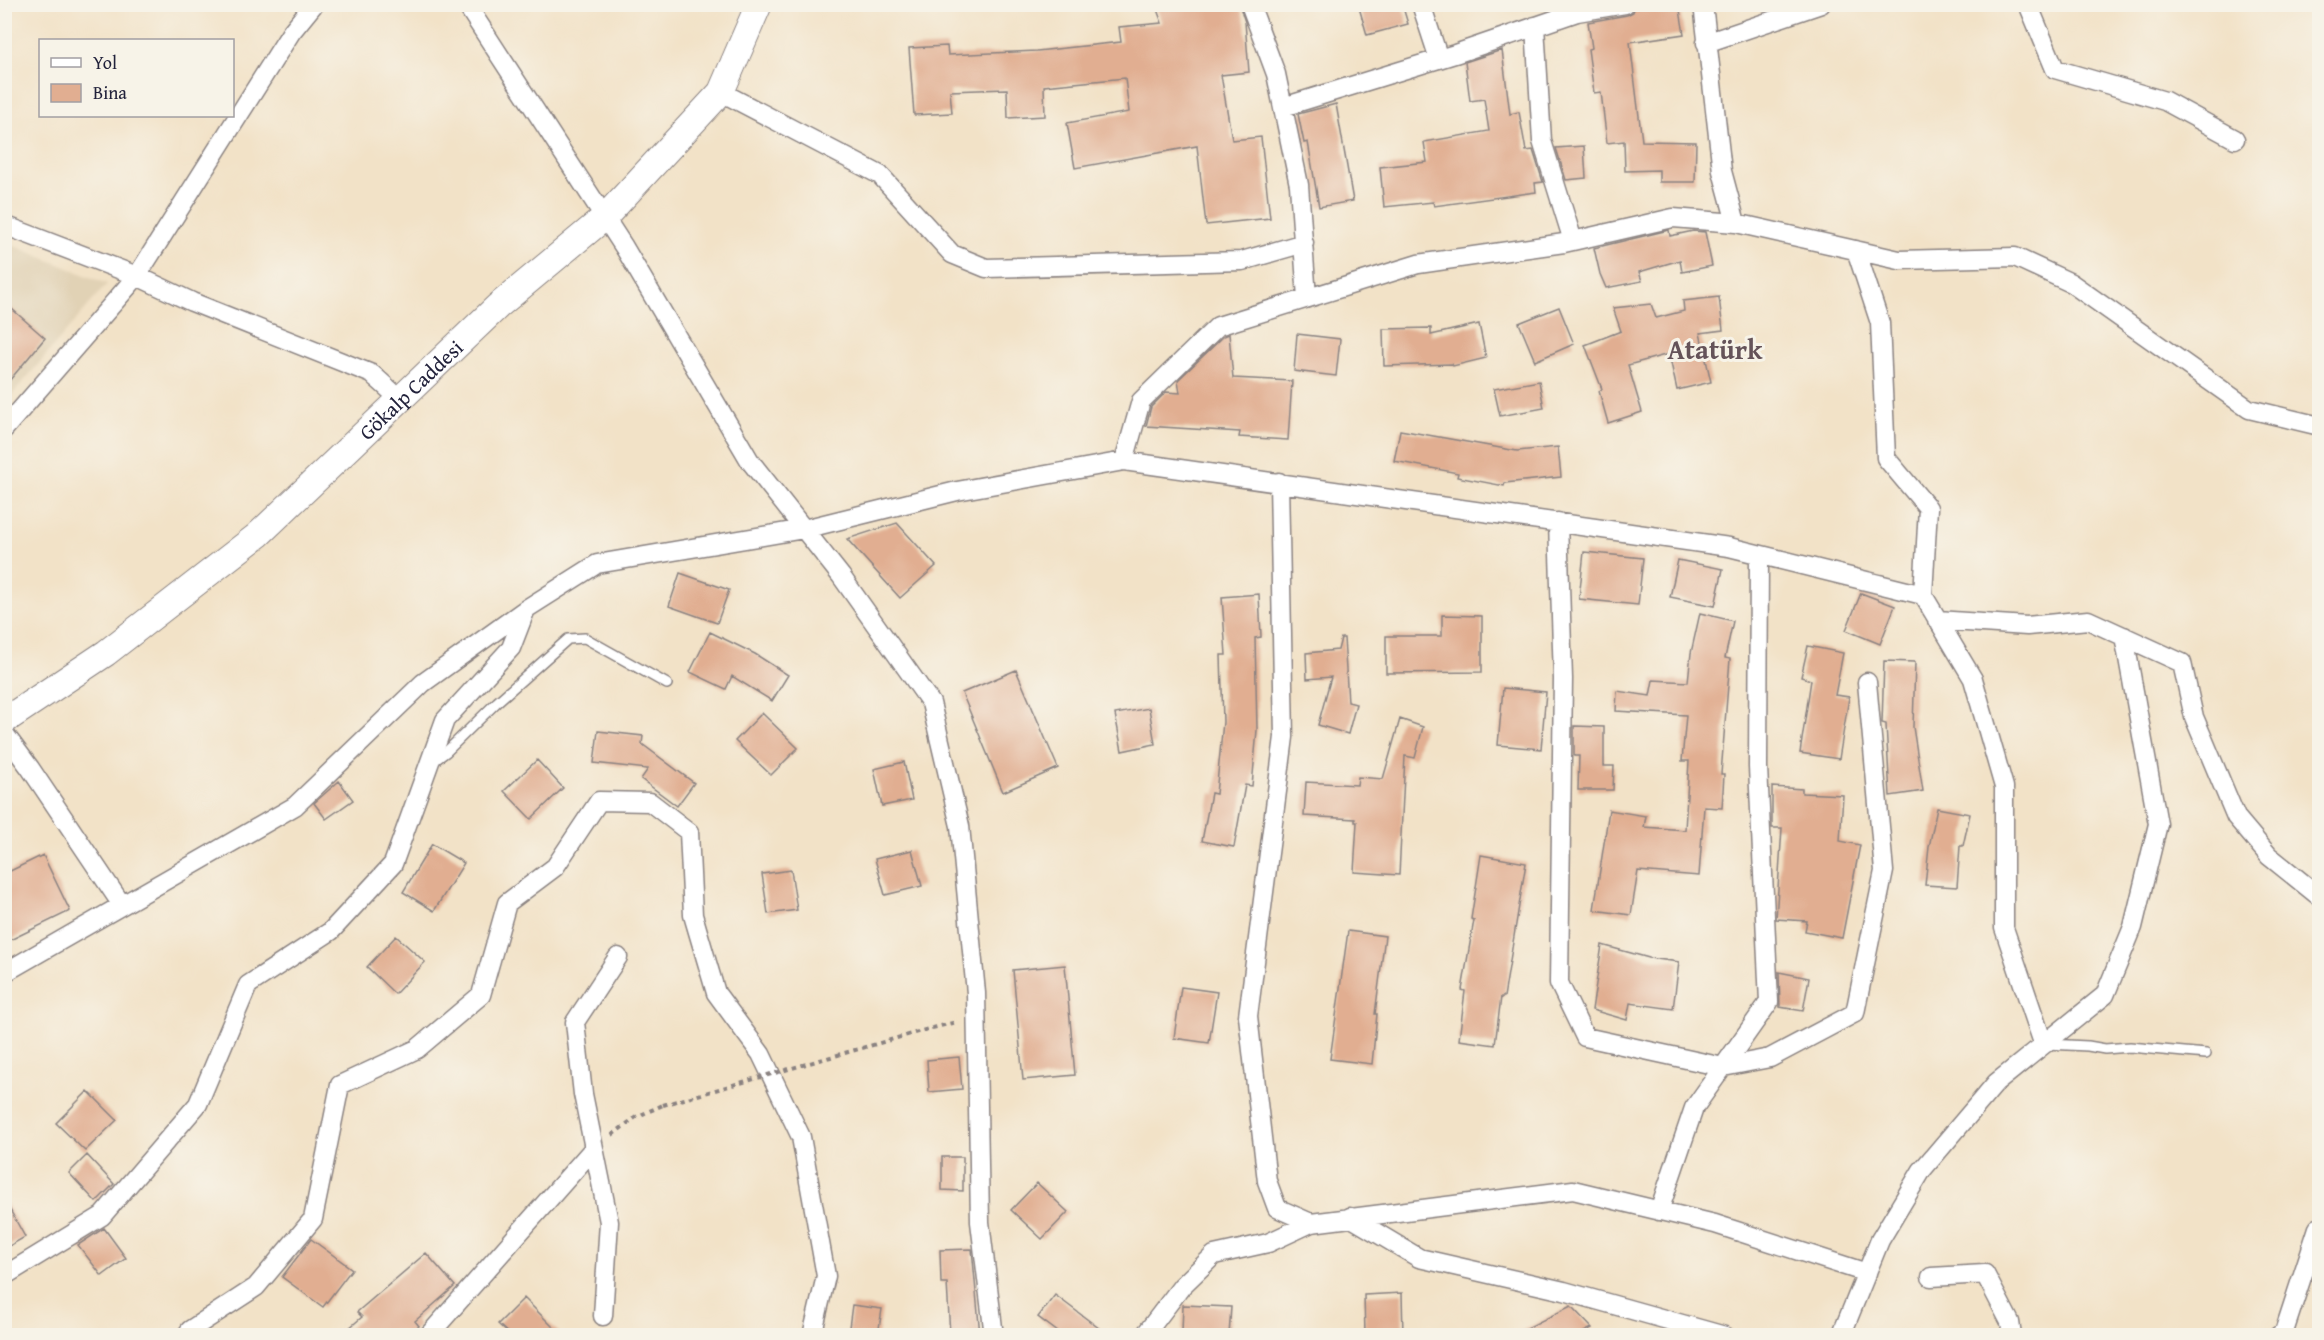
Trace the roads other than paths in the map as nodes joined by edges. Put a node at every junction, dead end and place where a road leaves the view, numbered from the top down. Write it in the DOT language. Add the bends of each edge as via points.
graph roads {
  1 [pos="314,4"];
  2 [pos="466,4"];
  3 [pos="759,4"];
  4 [pos="1250,4"];
  5 [pos="1421,4"];
  6 [pos="1625,4"];
  7 [pos="1703,4"];
  8 [pos="1821,4"];
  9 [pos="2028,4"];
  10 [pos="1535,26"];
  11 [pos="1707,43"];
  12 [pos="1439,59"];
  13 [pos="721,92"];
  14 [pos="1283,107"];
  15 [pos="2235,139"];
  16 [pos="605,218"];
  17 [pos="1736,223"];
  18 [pos="4,225"];
  19 [pos="1574,241"];
  20 [pos="1304,243"];
  21 [pos="1856,250"];
  22 [pos="137,276"];
  23 [pos="1307,298"];
  24 [pos="401,400"];
  25 [pos="2319,426"];
  26 [pos="4,429"];
  27 [pos="1124,460"];
  28 [pos="1279,482"];
  29 [pos="1558,522"];
  30 [pos="804,529"];
  31 [pos="1759,555"];
  32 [pos="1923,595"];
  33 [pos="526,609"];
  34 [pos="1938,620"];
  35 [pos="2124,636"];
  36 [pos="1867,682"];
  37 [pos="667,684"];
  38 [pos="4,721"];
  39 [pos="4,733"];
  40 [pos="429,764"];
  41 [pos="2319,897"];
  42 [pos="122,905"];
  43 [pos="618,957"];
  44 [pos="4,973"];
  45 [pos="2043,1043"];
  46 [pos="2206,1054"];
  47 [pos="1723,1067"];
  48 [pos="594,1148"];
  49 [pos="1659,1211"];
  50 [pos="1350,1217"];
  51 [pos="1311,1223"];
  52 [pos="2318,1228"];
  53 [pos="1867,1273"];
  54 [pos="4,1276"];
  55 [pos="1930,1277"];
  56 [pos="603,1317"];
  57 [pos="186,1335"];
  58 [pos="428,1335"];
  59 [pos="812,1335"];
  60 [pos="994,1335"];
  61 [pos="1144,1335"];
  62 [pos="1725,1335"];
  63 [pos="1841,1335"];
  64 [pos="2012,1335"];
  65 [pos="2278,1335"];
  1 -- 22 [label="street" via="292,32"];
  2 -- 16 [label="street"];
  3 -- 13 [label="street, Gökalp Caddesi"];
  4 -- 14 [label="street" via="1276,74"];
  5 -- 12 [label="street"];
  6 -- 10 [label="street" via="1577,12"];
  7 -- 11 [label="street"];
  8 -- 11 [label="street"];
  9 -- 15 [label="street" via="2055,69 2165,101"];
  10 -- 12 [label="street"];
  10 -- 19 [label="street" via="1542,141"];
  11 -- 17 [label="street" via="1722,171"];
  12 -- 14 [label="street"];
  13 -- 16 [label="street, Gökalp Caddesi"];
  13 -- 20 [label="street" via="880,175 952,254 986,268 1242,261"];
  14 -- 20 [label="street" via="1299,185"];
  16 -- 24 [label="street, Gökalp Caddesi" via="498,306"];
  16 -- 30 [label="street" via="750,461"];
  17 -- 19 [label="street" via="1673,218"];
  17 -- 21 [label="street"];
  18 -- 22 [label="street"];
  19 -- 23 [label="street" via="1418,264"];
  20 -- 23 [label="street"];
  21 -- 25 [label="street" via="1899,260 2015,257 2071,283 2249,409"];
  21 -- 32 [label="street" via="1880,323 1886,458 1928,508"];
  22 -- 24 [label="street" via="372,374"];
  22 -- 26 [label="street"];
  23 -- 27 [label="street" via="1218,326 1141,401"];
  24 -- 38 [label="street, Gökalp Caddesi" via="258,535 105,653"];
  27 -- 28 [label="street"];
  27 -- 30 [label="street" via="957,491"];
  28 -- 29 [label="street"];
  28 -- 51 [label="street" via="1284,737 1248,1016 1267,1181 1278,1208"];
  29 -- 31 [label="street" via="1729,547"];
  29 -- 47 [label="street" via="1563,679 1559,983 1585,1037"];
  30 -- 33 [label="street" via="597,564"];
  30 -- 60 [label="street" via="931,703 960,826 977,1017 980,1222"];
  31 -- 32 [label="street"];
  31 -- 47 [label="street" via="1758,767 1769,1002"];
  32 -- 34 [label="street"];
  33 -- 40 [label="street" via="511,648 445,720"];
  33 -- 42 [label="street" via="423,683 295,806"];
  34 -- 35 [label="street" via="2027,626 2088,620"];
  34 -- 45 [label="street" via="1973,679 2004,787 2004,928"];
  35 -- 41 [label="street" via="2182,663 2194,717 2236,817 2269,856"];
  35 -- 45 [label="street" via="2158,824 2133,927 2105,995"];
  36 -- 47 [label="street" via="1884,871 1855,1013 1770,1058"];
  37 -- 40 [label="lane" via="585,639 568,639"];
  39 -- 42 [label="street"];
  40 -- 54 [label="street" via="393,864 331,931 248,985 198,1104 102,1216"];
  42 -- 44 [label="street"];
  43 -- 48 [label="street" via="575,1022"];
  45 -- 46 [label="lane"];
  45 -- 53 [label="street" via="1996,1083 1922,1170 1880,1240"];
  47 -- 49 [label="street" via="1694,1108"];
  48 -- 56 [label="street" via="609,1222"];
  48 -- 58 [label="street"];
  49 -- 50 [label="street" via="1573,1190"];
  49 -- 53 [label="street" via="1715,1224"];
  50 -- 51 [label="street"];
  50 -- 62 [label="street" via="1419,1258 1564,1291"];
  51 -- 61 [label="street" via="1268,1243 1214,1255 1182,1286"];
  52 -- 65 [label="street" via="2284,1332"];
  53 -- 63 [label="street"];
  55 -- 64 [label="street" via="1985,1274 2010,1322"];
  57 -- 59 [label="street" via="256,1287 313,1219 340,1085 417,1049 481,995 507,903 555,867 599,801 650,802 688,832 693,915 716,993 761,1054 801,1137 826,1276"];
}
